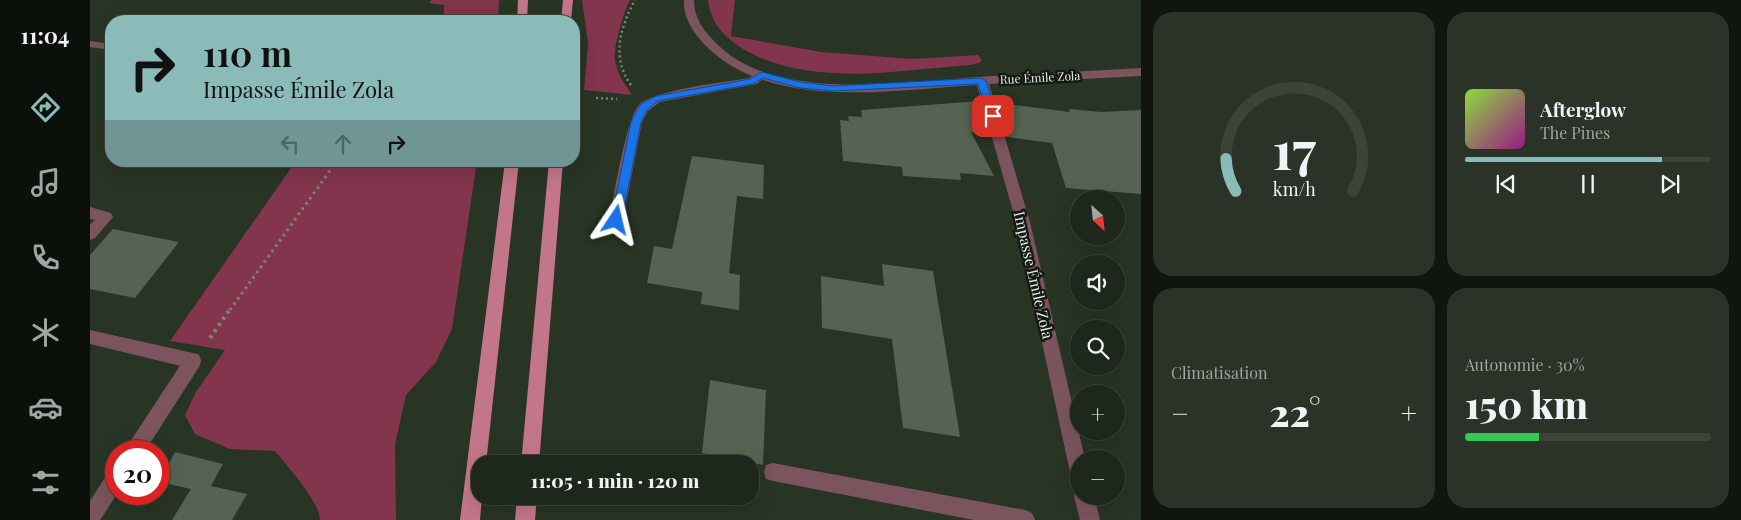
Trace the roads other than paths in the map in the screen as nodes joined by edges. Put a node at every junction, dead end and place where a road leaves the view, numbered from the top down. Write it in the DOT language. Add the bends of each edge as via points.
graph roads {
  1 [pos="523,0"];
  2 [pos="568,0"];
  3 [pos="689,0"];
  4 [pos="522,15"];
  5 [pos="567,15"];
  6 [pos="90,44"];
  7 [pos="105,46"];
  8 [pos="1141,72"];
  9 [pos="762,75"];
  10 [pos="982,81"];
  11 [pos="511,167"];
  12 [pos="555,167"];
  13 [pos="90,214"];
  14 [pos="616,220"];
  15 [pos="90,234"];
  16 [pos="90,337"];
  17 [pos="141,440"];
  18 [pos="1074,450"];
  19 [pos="531,455"];
  20 [pos="773,472"];
  21 [pos="105,495"];
  22 [pos="526,505"];
  23 [pos="1086,505"];
  24 [pos="90,518"];
  25 [pos="470,520"];
  26 [pos="525,520"];
  27 [pos="1024,520"];
  28 [pos="1090,520"];
  1 -- 4 [label="main road"];
  2 -- 5 [label="main road"];
  3 -- 9 [label="street, Rue Émile Zola" via="689,12 712,47"];
  6 -- 7 [label="street"];
  8 -- 10 [label="street, Rue Émile Zola"];
  9 -- 10 [label="street, Rue Émile Zola" via="800,85 833,88"];
  9 -- 14 [label="street" via="753,81 656,99 643,108 636,122"];
  10 -- 18 [label="street, Impasse Émile Zola" via="1023,222"];
  11 -- 25 [label="main road"];
  12 -- 19 [label="main road"];
  13 -- 15 [label="street" via="106,217"];
  16 -- 17 [label="street" via="193,361"];
  20 -- 27 [label="street"];
  21 -- 24 [label="street"];
  22 -- 26 [label="main road"];
  23 -- 28 [label="street"];
}
